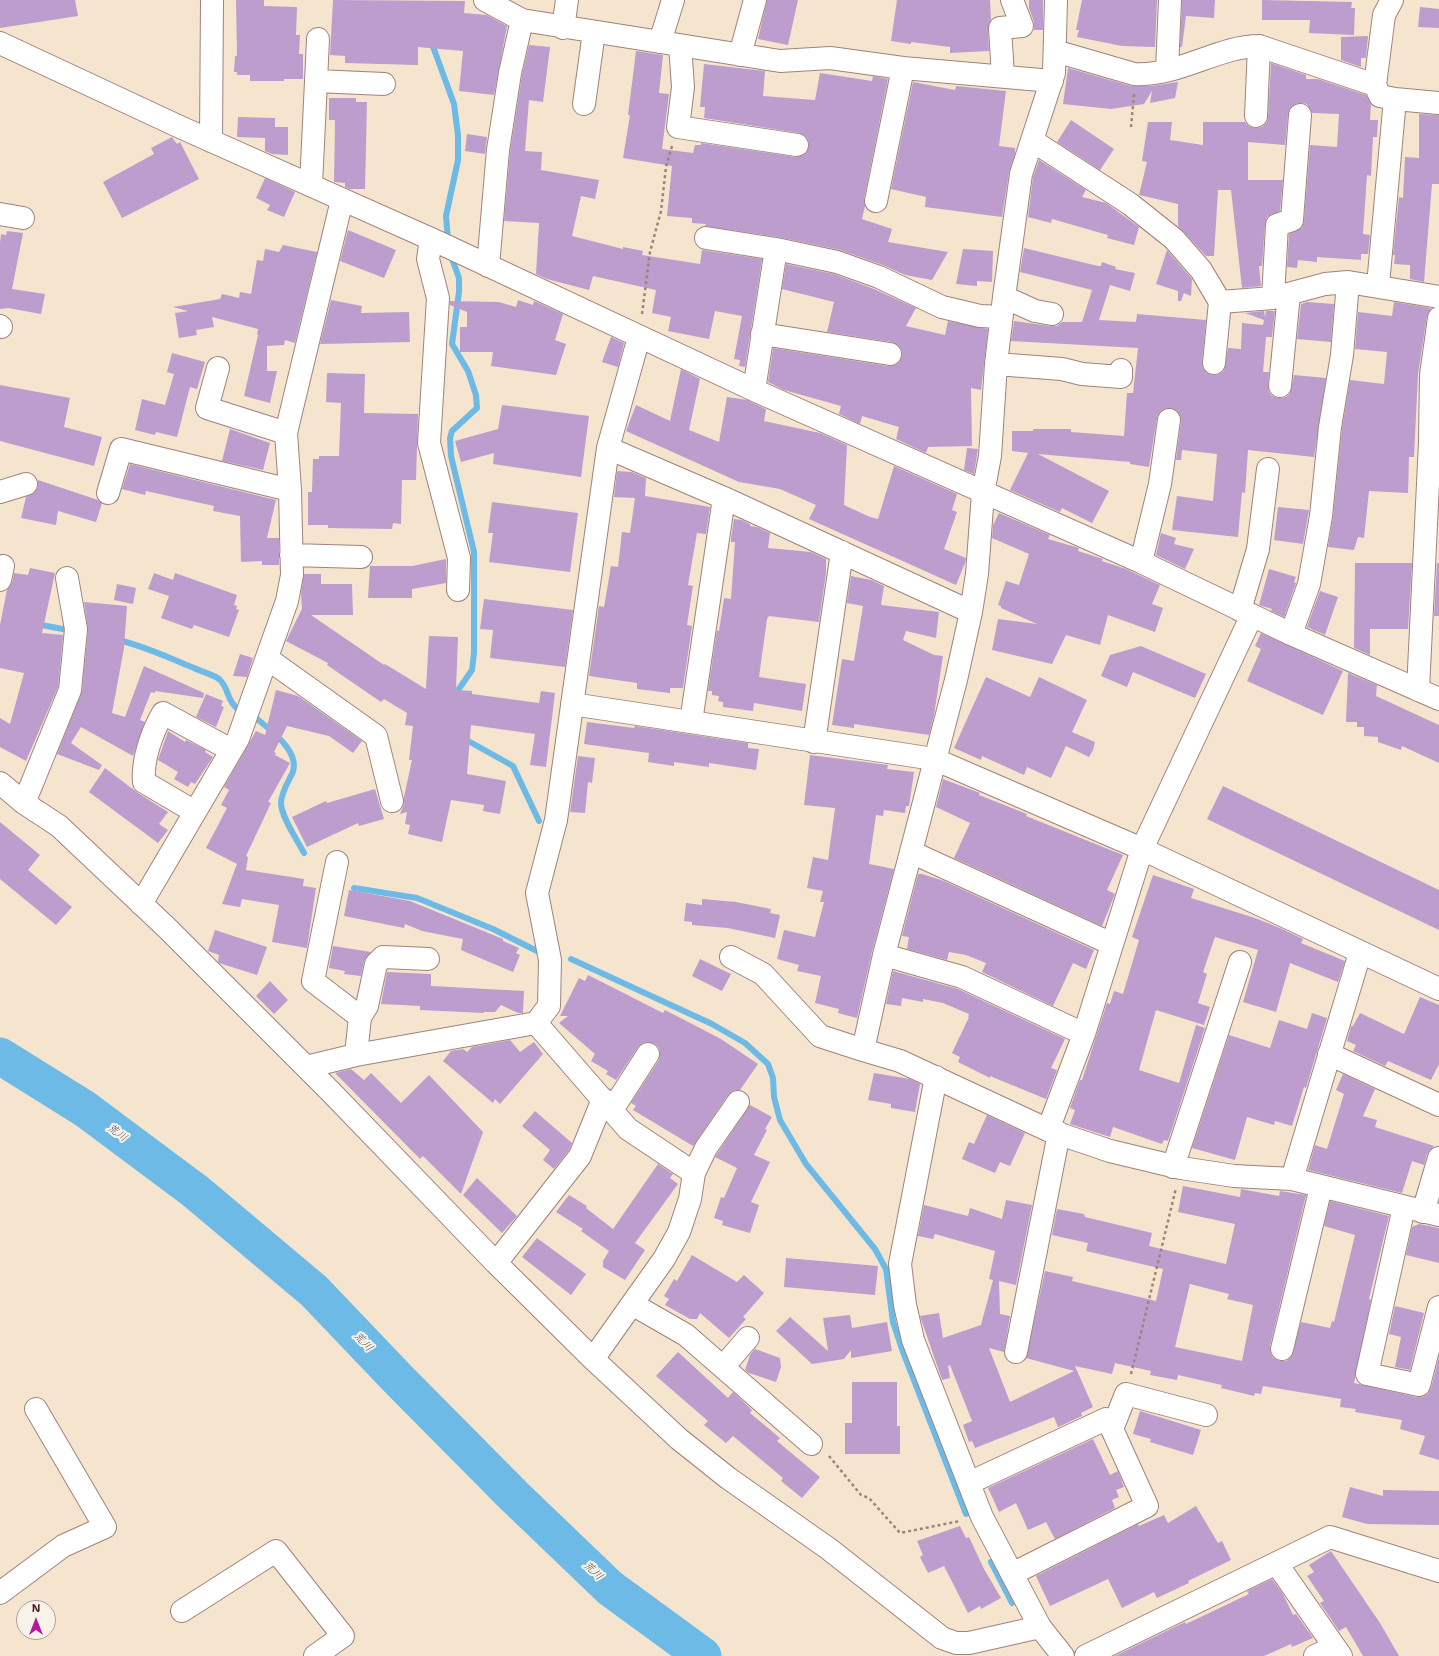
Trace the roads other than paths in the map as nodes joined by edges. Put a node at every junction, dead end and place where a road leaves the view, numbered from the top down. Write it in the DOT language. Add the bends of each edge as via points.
graph roads {
  1 [pos="212,0"];
  2 [pos="485,0"];
  3 [pos="567,0"];
  4 [pos="673,0"];
  5 [pos="755,0"];
  6 [pos="1012,0"];
  7 [pos="1056,0"];
  8 [pos="1170,0"];
  9 [pos="1392,0"];
  10 [pos="522,20"];
  11 [pos="563,28"];
  12 [pos="594,32"];
  13 [pos="318,39"];
  14 [pos="0,43"];
  15 [pos="670,44"];
  16 [pos="1260,46"];
  17 [pos="1055,51"];
  18 [pos="740,55"];
  19 [pos="903,68"];
  20 [pos="1168,70"];
  21 [pos="1003,76"];
  22 [pos="1052,81"];
  23 [pos="316,82"];
  24 [pos="384,84"];
  25 [pos="1375,85"];
  26 [pos="1395,99"];
  27 [pos="1439,103"];
  28 [pos="584,104"];
  29 [pos="1300,114"];
  30 [pos="1256,116"];
  31 [pos="211,141"];
  32 [pos="1033,141"];
  33 [pos="797,145"];
  34 [pos="311,185"];
  35 [pos="342,200"];
  36 [pos="876,201"];
  37 [pos="0,214"];
  38 [pos="23,218"];
  39 [pos="706,238"];
  40 [pos="443,244"];
  41 [pos="776,249"];
  42 [pos="488,266"];
  43 [pos="1348,282"];
  44 [pos="1378,285"];
  45 [pos="1281,296"];
  46 [pos="1439,297"];
  47 [pos="1220,302"];
  48 [pos="1002,307"];
  49 [pos="1052,314"];
  50 [pos="1439,318"];
  51 [pos="762,334"];
  52 [pos="639,337"];
  53 [pos="890,354"];
  54 [pos="1214,363"];
  55 [pos="996,364"];
  56 [pos="218,368"];
  57 [pos="1121,370"];
  58 [pos="1280,386"];
  59 [pos="754,390"];
  60 [pos="1169,420"];
  61 [pos="286,433"];
  62 [pos="608,448"];
  63 [pos="1268,469"];
  64 [pos="26,484"];
  65 [pos="290,490"];
  66 [pos="0,492"];
  67 [pos="108,493"];
  68 [pos="983,493"];
  69 [pos="724,498"];
  70 [pos="842,552"];
  71 [pos="291,555"];
  72 [pos="361,557"];
  73 [pos="1140,562"];
  74 [pos="67,578"];
  75 [pos="458,590"];
  76 [pos="971,612"];
  77 [pos="1246,613"];
  78 [pos="1291,634"];
  79 [pos="268,659"];
  80 [pos="1418,690"];
  81 [pos="1439,699"];
  82 [pos="572,704"];
  83 [pos="691,722"];
  84 [pos="814,742"];
  85 [pos="231,750"];
  86 [pos="934,759"];
  87 [pos="0,783"];
  88 [pos="392,801"];
  89 [pos="24,803"];
  90 [pos="195,812"];
  91 [pos="1142,849"];
  92 [pos="911,852"];
  93 [pos="337,862"];
  94 [pos="141,904"];
  95 [pos="1112,944"];
  96 [pos="1360,953"];
  97 [pos="884,955"];
  98 [pos="731,957"];
  99 [pos="428,959"];
  100 [pos="1240,962"];
  101 [pos="1439,989"];
  102 [pos="360,1017"];
  103 [pos="536,1023"];
  104 [pos="1084,1034"];
  105 [pos="863,1050"];
  106 [pos="648,1054"];
  107 [pos="1329,1054"];
  108 [pos="356,1055"];
  109 [pos="306,1067"];
  110 [pos="936,1077"];
  111 [pos="738,1102"];
  112 [pos="607,1104"];
  113 [pos="1439,1105"];
  114 [pos="1053,1131"];
  115 [pos="1439,1158"];
  116 [pos="1177,1167"];
  117 [pos="694,1173"];
  118 [pos="1292,1180"];
  119 [pos="1321,1187"];
  120 [pos="1422,1211"];
  121 [pos="496,1263"];
  122 [pos="632,1304"];
  123 [pos="1439,1307"];
  124 [pos="748,1338"];
  125 [pos="1282,1349"];
  126 [pos="1016,1352"];
  127 [pos="593,1359"];
  128 [pos="723,1367"];
  129 [pos="36,1410"];
  130 [pos="1206,1415"];
  131 [pos="1112,1429"];
  132 [pos="811,1444"];
  133 [pos="969,1483"];
  134 [pos="1277,1564"];
  135 [pos="1439,1570"];
  136 [pos="1012,1574"];
  137 [pos="0,1593"];
  138 [pos="182,1611"];
  139 [pos="1040,1627"];
  140 [pos="1338,1651"];
  141 [pos="316,1656"];
  142 [pos="1063,1656"];
  143 [pos="1086,1656"];
  144 [pos="1315,1656"];
  1 -- 31 [label="street"];
  2 -- 10 [label="street"];
  3 -- 11 [label="street"];
  4 -- 15 [label="street"];
  5 -- 18 [label="street"];
  6 -- 21 [label="street" via="1022,26 1000,28"];
  7 -- 17 [label="street"];
  8 -- 20 [label="street"];
  9 -- 25 [label="street" via="1384,16"];
  10 -- 11 [label="street"];
  10 -- 42 [label="street" via="510,73 498,150"];
  11 -- 12 [label="street"];
  12 -- 15 [label="street"];
  12 -- 28 [label="street"];
  13 -- 23 [label="street"];
  14 -- 31 [label="street"];
  15 -- 18 [label="street"];
  15 -- 33 [label="street" via="682,87 678,127"];
  16 -- 20 [label="street" via="1247,46"];
  16 -- 25 [label="street"];
  16 -- 30 [label="street"];
  17 -- 20 [label="street" via="1136,74"];
  17 -- 22 [label="street"];
  18 -- 19 [label="street" via="780,61 830,58"];
  19 -- 21 [label="street"];
  19 -- 36 [label="street"];
  21 -- 22 [label="street"];
  22 -- 32 [label="street"];
  23 -- 24 [label="street"];
  23 -- 34 [label="street"];
  25 -- 26 [label="street" via="1380,96"];
  26 -- 27 [label="street"];
  26 -- 44 [label="street"];
  29 -- 45 [label="street" via="1292,220 1277,225"];
  31 -- 34 [label="street"];
  32 -- 47 [label="street" via="1130,204 1174,239 1201,270"];
  32 -- 48 [label="street" via="1021,174"];
  34 -- 35 [label="street"];
  35 -- 40 [label="street"];
  35 -- 61 [label="street"];
  37 -- 38 [label="street"];
  39 -- 41 [label="street"];
  40 -- 42 [label="street"];
  40 -- 75 [label="street" via="428,259 438,298 429,443 459,558"];
  41 -- 48 [label="street" via="837,262 879,277 942,307 980,316"];
  41 -- 51 [label="street"];
  42 -- 52 [label="street"];
  43 -- 44 [label="street"];
  43 -- 45 [label="street" via="1325,284"];
  43 -- 78 [label="street" via="1342,355 1330,427 1321,516 1309,584"];
  44 -- 46 [label="street"];
  45 -- 47 [label="street"];
  45 -- 58 [label="street"];
  47 -- 54 [label="street"];
  48 -- 49 [label="street"];
  48 -- 55 [label="street"];
  50 -- 80 [label="street" via="1431,375"];
  51 -- 53 [label="street"];
  51 -- 59 [label="street"];
  52 -- 59 [label="street"];
  52 -- 62 [label="street"];
  55 -- 57 [label="street" via="1121,377"];
  55 -- 68 [label="street" via="990,456"];
  56 -- 61 [label="street" via="207,408"];
  59 -- 68 [label="street"];
  60 -- 73 [label="street" via="1160,484"];
  61 -- 65 [label="street"];
  62 -- 69 [label="street"];
  62 -- 82 [label="street"];
  63 -- 77 [label="street" via="1258,549"];
  64 -- 66 [label="street"];
  65 -- 67 [label="street" via="121,449"];
  65 -- 71 [label="street"];
  68 -- 73 [label="street"];
  68 -- 76 [label="street" via="977,574"];
  69 -- 70 [label="street"];
  69 -- 83 [label="street"];
  70 -- 76 [label="street"];
  70 -- 84 [label="street"];
  71 -- 72 [label="street"];
  71 -- 79 [label="street" via="292,575 287,601"];
  73 -- 77 [label="street"];
  74 -- 89 [label="street" via="76,629 70,690"];
  76 -- 86 [label="street" via="956,680"];
  77 -- 78 [label="street"];
  77 -- 91 [label="street"];
  78 -- 80 [label="street"];
  79 -- 85 [label="street" via="238,739"];
  79 -- 88 [label="street" via="376,736"];
  80 -- 81 [label="street"];
  82 -- 83 [label="street"];
  82 -- 103 [label="street" via="556,820 537,893 550,960 550,983 549,1006"];
  83 -- 84 [label="street"];
  84 -- 86 [label="street"];
  85 -- 90 [label="street"];
  85 -- 90 [label="street" via="163,713 143,768 144,782"];
  86 -- 91 [label="street"];
  86 -- 92 [label="street"];
  87 -- 89 [label="street"];
  89 -- 94 [label="street" via="59,826"];
  90 -- 94 [label="street"];
  91 -- 95 [label="street"];
  91 -- 96 [label="street"];
  92 -- 95 [label="street"];
  92 -- 97 [label="street"];
  93 -- 102 [label="street" via="313,981"];
  94 -- 109 [label="street"];
  95 -- 104 [label="street"];
  96 -- 101 [label="street"];
  96 -- 107 [label="street"];
  97 -- 104 [label="street" via="962,977"];
  97 -- 105 [label="street"];
  98 -- 105 [label="street" via="763,974 820,1036"];
  99 -- 102 [label="street" via="383,957 376,964 367,1006"];
  100 -- 116 [label="street"];
  102 -- 108 [label="street"];
  103 -- 108 [label="street"];
  103 -- 112 [label="street"];
  104 -- 114 [label="street"];
  105 -- 110 [label="street" via="900,1061"];
  106 -- 112 [label="street"];
  107 -- 113 [label="street"];
  107 -- 118 [label="street"];
  108 -- 109 [label="street"];
  109 -- 121 [label="street"];
  110 -- 114 [label="street"];
  110 -- 133 [label="street" via="901,1256 900,1273 913,1340"];
  111 -- 117 [label="street" via="706,1148"];
  112 -- 117 [label="street" via="628,1129"];
  112 -- 121 [label="street" via="580,1156"];
  114 -- 116 [label="street" via="1110,1151"];
  114 -- 126 [label="street"];
  115 -- 120 [label="street"];
  116 -- 118 [label="street" via="1234,1176"];
  117 -- 122 [label="street" via="690,1199 679,1232"];
  118 -- 119 [label="street"];
  119 -- 120 [label="street"];
  119 -- 125 [label="street"];
  120 -- 123 [label="street" via="1368,1374 1419,1385"];
  121 -- 127 [label="street"];
  122 -- 127 [label="street"];
  122 -- 128 [label="street" via="686,1335"];
  124 -- 128 [label="street"];
  127 -- 139 [label="street" via="679,1439 728,1478 829,1549 942,1638 956,1643 969,1643"];
  128 -- 132 [label="street"];
  129 -- 137 [label="street" via="105,1527 63,1546"];
  130 -- 131 [label="street" via="1126,1394"];
  131 -- 133 [label="street" via="1106,1419"];
  131 -- 136 [label="street" via="1147,1506"];
  133 -- 136 [label="street" via="982,1517"];
  134 -- 135 [label="street" via="1330,1537"];
  134 -- 140 [label="street"];
  134 -- 143 [label="street"];
  136 -- 139 [label="street"];
  138 -- 141 [label="street" via="276,1551 343,1636"];
  139 -- 142 [label="street"];
  140 -- 144 [label="street"];
}
